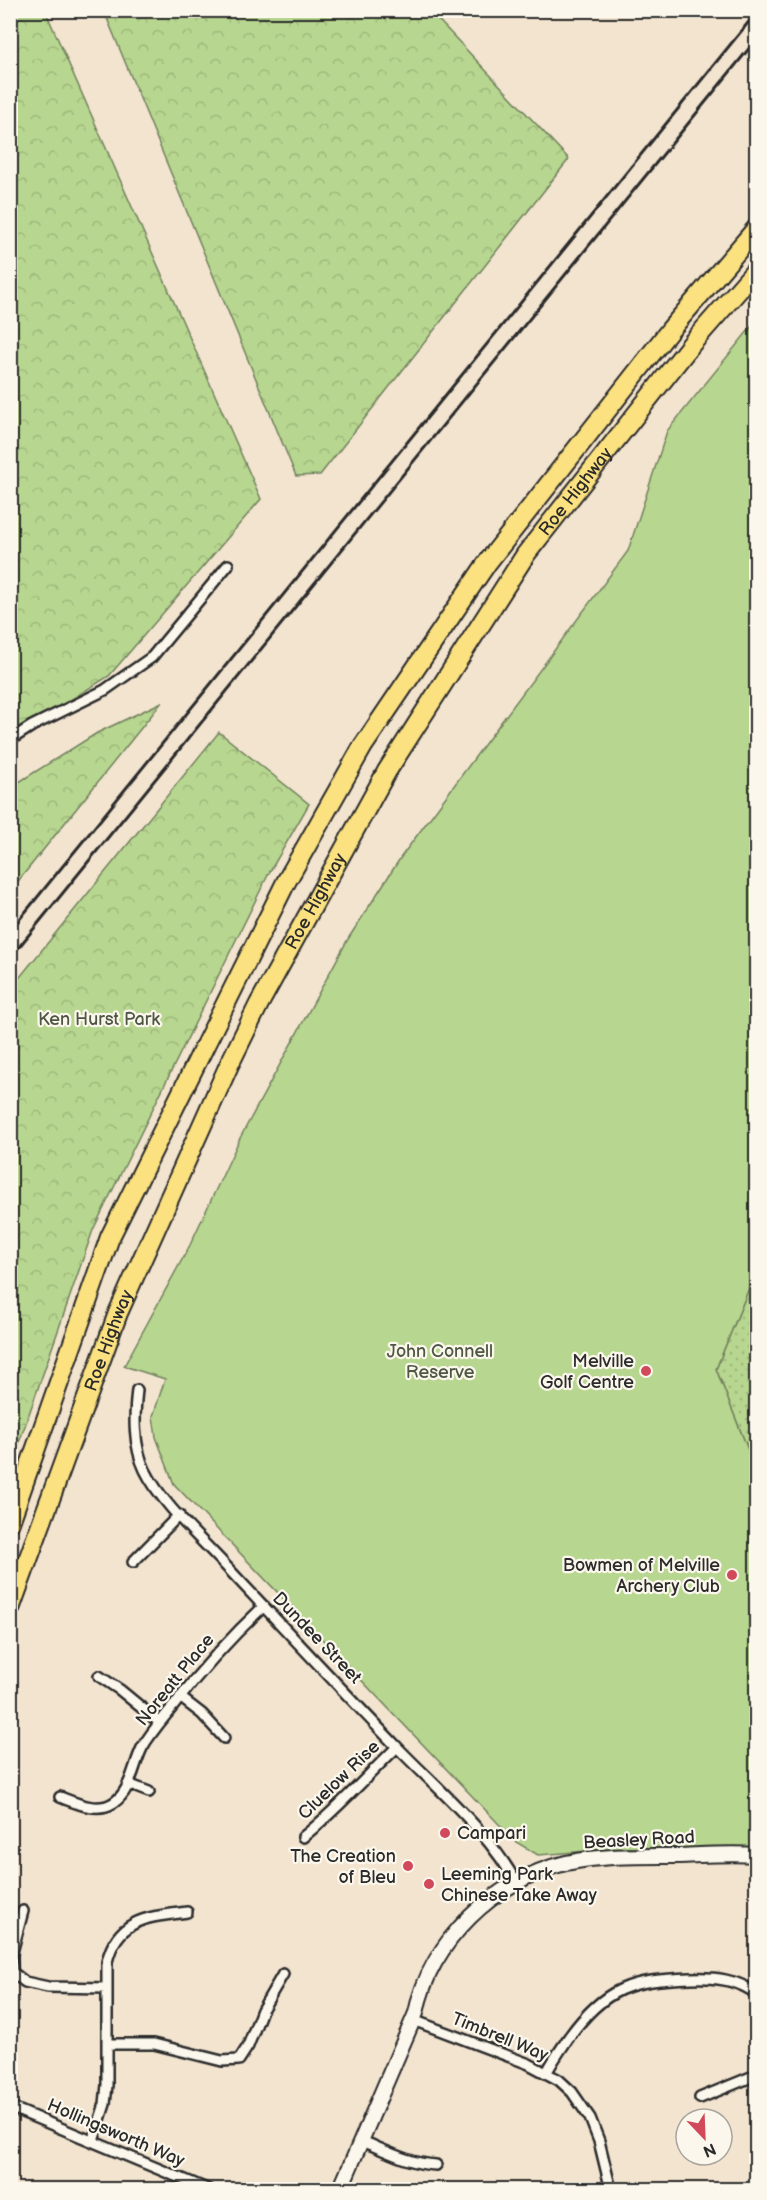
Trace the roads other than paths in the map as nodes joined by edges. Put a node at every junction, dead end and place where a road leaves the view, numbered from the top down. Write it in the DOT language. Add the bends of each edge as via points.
graph roads {
  1 [pos="756,229"];
  2 [pos="756,270"];
  3 [pos="228,565"];
  4 [pos="10,740"];
  5 [pos="137,1390"];
  6 [pos="179,1515"];
  7 [pos="10,1522"];
  8 [pos="134,1562"];
  9 [pos="264,1606"];
  10 [pos="10,1609"];
  11 [pos="99,1676"];
  12 [pos="180,1697"];
  13 [pos="159,1722"];
  14 [pos="224,1738"];
  15 [pos="397,1747"];
  16 [pos="128,1784"];
  17 [pos="149,1791"];
  18 [pos="60,1797"];
  19 [pos="303,1837"];
  20 [pos="756,1855"];
  21 [pos="756,1863"];
  22 [pos="517,1885"];
  23 [pos="23,1911"];
  24 [pos="188,1912"];
  25 [pos="283,1974"];
  26 [pos="107,1988"];
  27 [pos="756,1994"];
  28 [pos="415,2016"];
  29 [pos="107,2044"];
  30 [pos="547,2072"];
  31 [pos="756,2076"];
  32 [pos="700,2098"];
  33 [pos="10,2107"];
  34 [pos="93,2141"];
  35 [pos="362,2141"];
  36 [pos="436,2165"];
  37 [pos="609,2189"];
  38 [pos="208,2190"];
  39 [pos="340,2190"];
  1 -- 7 [label="highway, Roe Highway" via="670,330 487,563 351,767 286,882 110,1237"];
  2 -- 10 [label="highway, Roe Highway" via="693,342 526,554 387,771 229,1065 118,1313"];
  3 -- 4 [label="street" via="152,657 105,690"];
  5 -- 6 [label="street, Dundee Street" via="134,1413 140,1459 150,1479"];
  6 -- 8 [label="street"];
  6 -- 9 [label="street, Dundee Street"];
  9 -- 12 [label="street, Noreatt Place" via="213,1656"];
  9 -- 15 [label="street, Dundee Street"];
  11 -- 13 [label="street"];
  12 -- 13 [label="street, Noreatt Place"];
  12 -- 14 [label="street"];
  13 -- 16 [label="street, Noreatt Place" via="139,1754"];
  15 -- 19 [label="street, Cluelow Rise" via="330,1816"];
  15 -- 22 [label="street, Dundee Street" via="491,1846"];
  16 -- 17 [label="street"];
  16 -- 18 [label="street, Noreatt Place" via="120,1797 98,1808"];
  20 -- 22 [label="main road, Beasley Road" via="585,1859 543,1869"];
  21 -- 22 [label="main road, Beasley Road" via="602,1864"];
  22 -- 28 [label="main road, Beasley Road" via="469,1927 449,1953"];
  23 -- 26 [label="street" via="11,1956 12,1972 25,1982 48,1987"];
  24 -- 26 [label="street" via="149,1917 123,1932 111,1947"];
  25 -- 29 [label="street" via="239,2060 222,2061 154,2044"];
  26 -- 29 [label="street"];
  27 -- 30 [label="street" via="736,1983 707,1977 647,1980 629,1985 593,2007"];
  28 -- 30 [label="street, Timbrell Way"];
  28 -- 35 [label="main road, Beasley Road"];
  29 -- 34 [label="street" via="105,2104"];
  30 -- 37 [label="street, Timbrell Way" via="572,2092 590,2118"];
  31 -- 32 [label="street"];
  33 -- 34 [label="street, Hollingsworth Way"];
  34 -- 38 [label="street, Hollingsworth Way"];
  35 -- 36 [label="street" via="414,2162"];
  35 -- 39 [label="main road, Beasley Road"];
}
